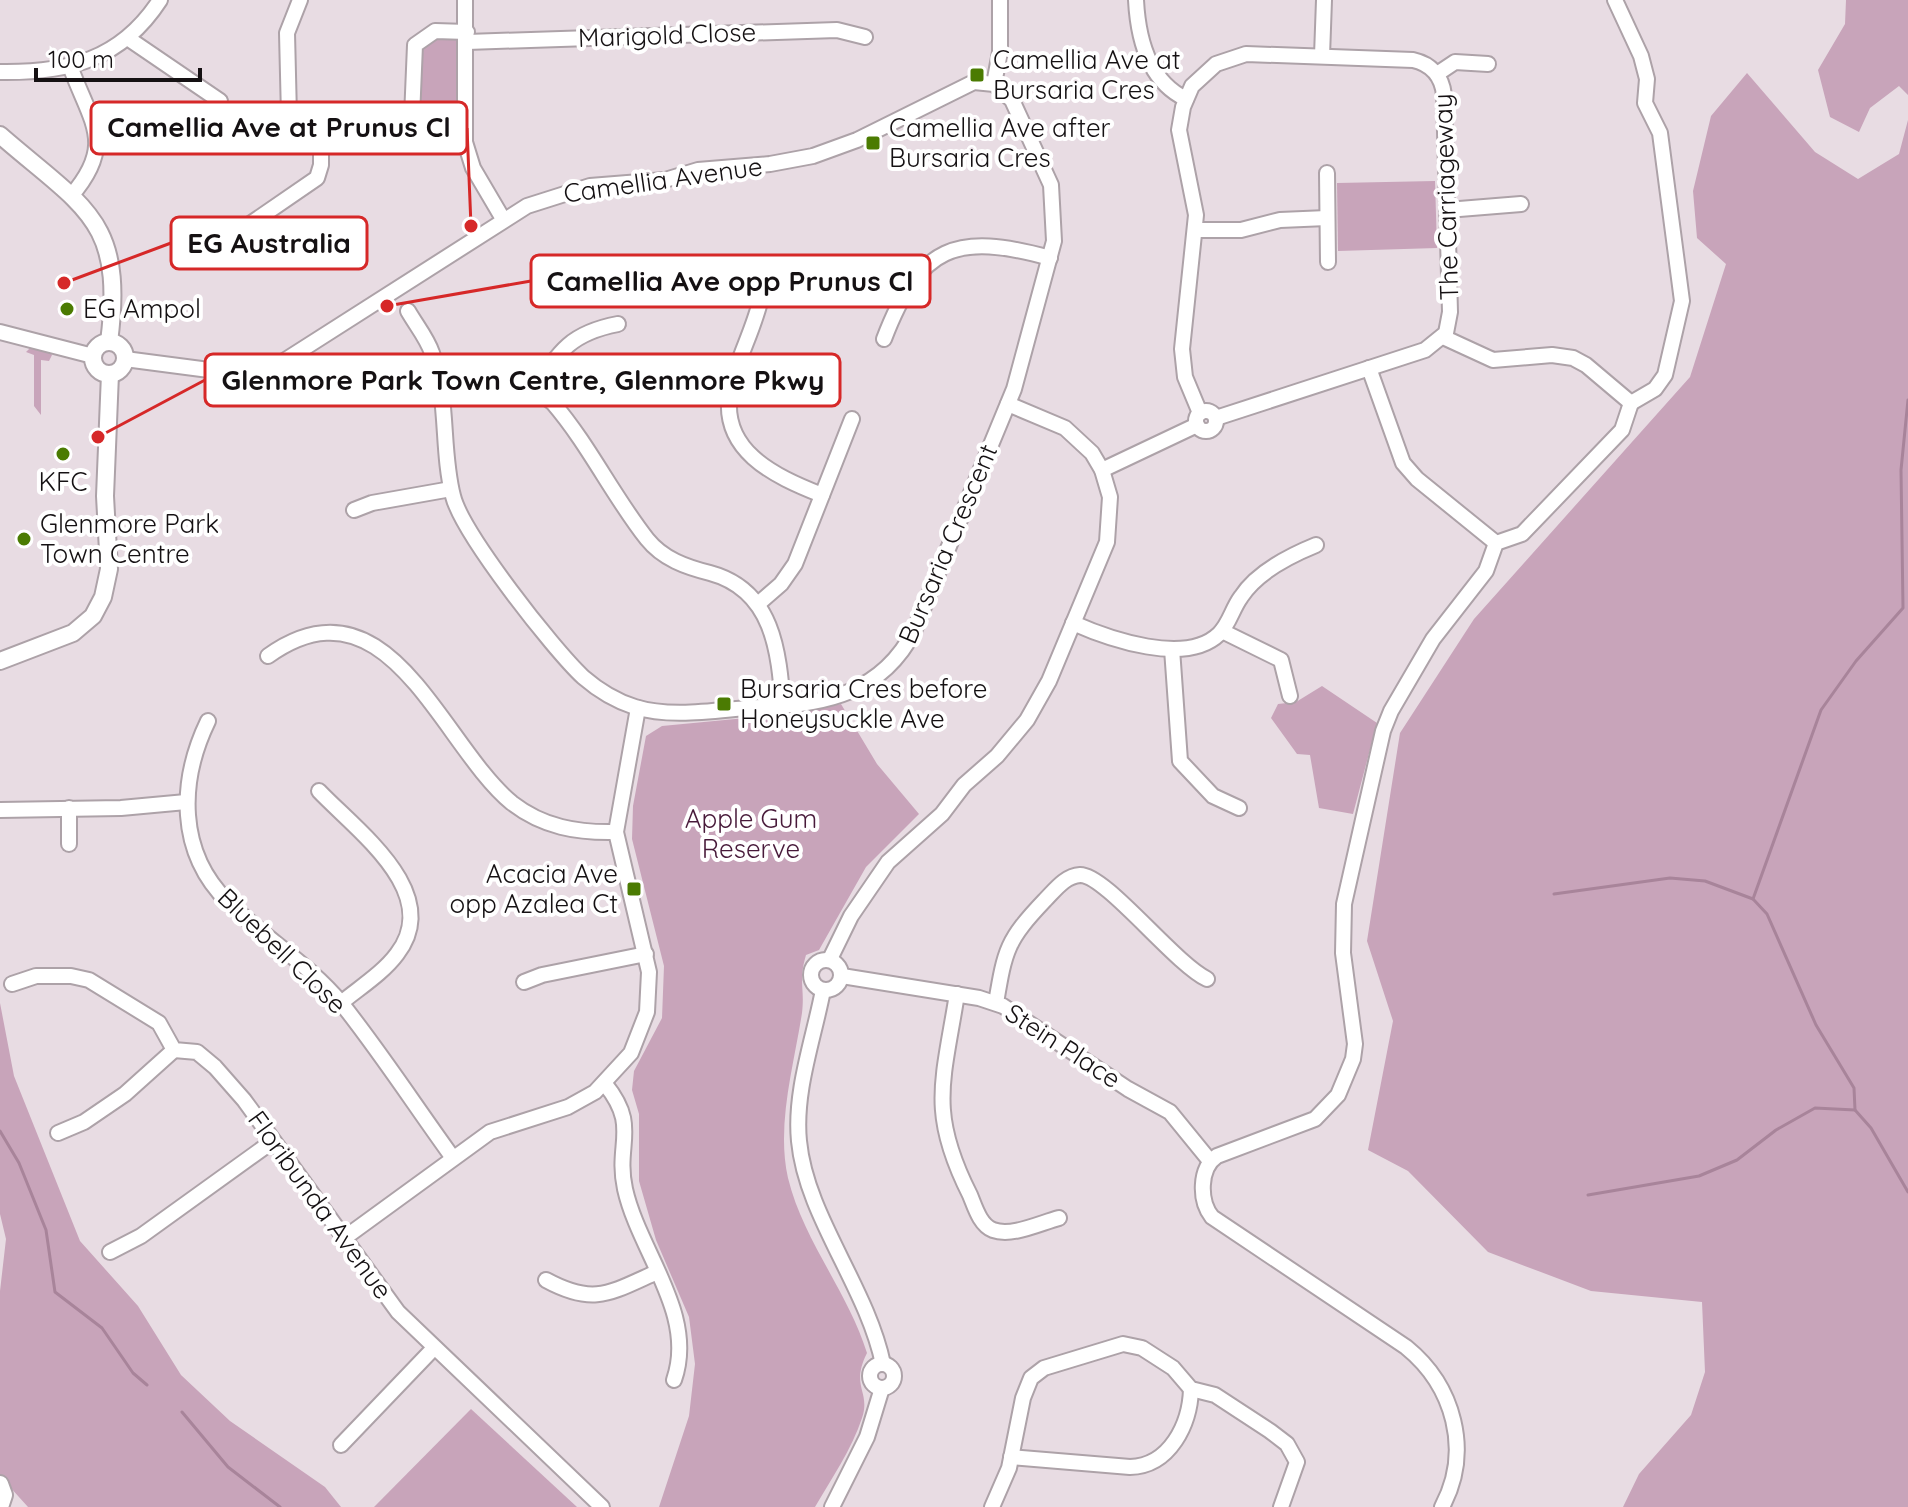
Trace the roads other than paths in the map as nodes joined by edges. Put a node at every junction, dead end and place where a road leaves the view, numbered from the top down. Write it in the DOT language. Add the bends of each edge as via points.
graph roads {
  1 [pos="160,0"];
  2 [pos="300,0"];
  3 [pos="465,0"];
  4 [pos="1000,0"];
  5 [pos="1136,0"];
  6 [pos="1324,0"];
  7 [pos="1615,0"];
  8 [pos="467,37"];
  9 [pos="865,37"];
  10 [pos="129,39"];
  11 [pos="1322,56"];
  12 [pos="1488,64"];
  13 [pos="70,66"];
  14 [pos="0,72"];
  15 [pos="1437,74"];
  16 [pos="994,84"];
  17 [pos="1186,99"];
  18 [pos="220,101"];
  19 [pos="321,116"];
  20 [pos="412,117"];
  21 [pos="464,118"];
  22 [pos="0,135"];
  23 [pos="1327,173"];
  24 [pos="71,196"];
  25 [pos="1521,204"];
  26 [pos="1447,210"];
  27 [pos="1327,218"];
  28 [pos="503,219"];
  29 [pos="1195,230"];
  30 [pos="221,244"];
  31 [pos="1050,258"];
  32 [pos="1328,262"];
  33 [pos="761,298"];
  34 [pos="408,311"];
  35 [pos="618,324"];
  36 [pos="0,332"];
  37 [pos="1443,337"];
  38 [pos="884,339"];
  39 [pos="109,342"];
  40 [pos="93,356"];
  41 [pos="125,359"];
  42 [pos="1369,368"];
  43 [pos="110,374"];
  44 [pos="440,379"];
  45 [pos="535,389"];
  46 [pos="1631,403"];
  47 [pos="1008,404"];
  48 [pos="852,419"];
  49 [pos="1199,419"];
  50 [pos="1102,470"];
  51 [pos="451,489"];
  52 [pos="822,495"];
  53 [pos="354,510"];
  54 [pos="1496,543"];
  55 [pos="1316,545"];
  56 [pos="758,604"];
  57 [pos="1073,623"];
  58 [pos="1222,631"];
  59 [pos="1172,649"];
  60 [pos="268,656"];
  61 [pos="0,661"];
  62 [pos="1290,696"];
  63 [pos="783,707"];
  64 [pos="638,708"];
  65 [pos="208,721"];
  66 [pos="319,791"];
  67 [pos="186,802"];
  68 [pos="69,808"];
  69 [pos="1239,808"];
  70 [pos="0,810"];
  71 [pos="616,832"];
  72 [pos="69,844"];
  73 [pos="646,954"];
  74 [pos="830,959"];
  75 [pos="842,976"];
  76 [pos="1207,979"];
  77 [pos="524,982"];
  78 [pos="12,984"];
  79 [pos="823,990"];
  80 [pos="957,994"];
  81 [pos="341,1003"];
  82 [pos="996,1003"];
  83 [pos="174,1050"];
  84 [pos="605,1084"];
  85 [pos="58,1133"];
  86 [pos="273,1141"];
  87 [pos="453,1158"];
  88 [pos="1210,1161"];
  89 [pos="1059,1218"];
  90 [pos="343,1239"];
  91 [pos="110,1252"];
  92 [pos="657,1272"];
  93 [pos="546,1280"];
  94 [pos="433,1349"];
  95 [pos="674,1380"];
  96 [pos="1191,1389"];
  97 [pos="341,1445"];
  98 [pos="1011,1457"];
  99 [pos="602,1507"];
  100 [pos="832,1507"];
  101 [pos="992,1507"];
  102 [pos="1281,1507"];
  103 [pos="1442,1507"];
  1 -- 10 [label="street"];
  2 -- 19 [label="street" via="287,40 289,116"];
  3 -- 8 [label="street"];
  4 -- 16 [label="street"];
  5 -- 17 [label="street" via="1155,75"];
  6 -- 11 [label="street"];
  7 -- 46 [label="street" via="1641,56 1647,79 1645,103 1660,133 1682,301 1665,375 1655,389"];
  8 -- 9 [label="street, Marigold Close" via="837,30"];
  8 -- 20 [label="street, Marigold Close" via="435,31 415,45"];
  8 -- 21 [label="street"];
  10 -- 13 [label="street"];
  10 -- 18 [label="street"];
  11 -- 15 [label="street, The Carriageway" via="1413,60"];
  11 -- 17 [label="street, The Carriageway" via="1231,57 1202,75"];
  12 -- 15 [label="street" via="1455,62"];
  13 -- 14 [label="street"];
  13 -- 24 [label="street" via="97,148 92,171"];
  15 -- 26 [label="street, The Carriageway" via="1444,89"];
  16 -- 28 [label="street, Camellia Avenue" via="979,81 960,87 857,140 813,156 574,189"];
  16 -- 31 [label="street, Bursaria Crescent" via="1012,100 1048,178 1055,222"];
  17 -- 29 [label="street" via="1179,136 1193,189"];
  19 -- 20 [label="street"];
  19 -- 30 [label="street" via="317,178"];
  20 -- 21 [label="street"];
  21 -- 28 [label="street" via="470,160"];
  22 -- 24 [label="main road"];
  23 -- 27 [label="street"];
  24 -- 39 [label="main road" via="92,217 109,252 114,283"];
  25 -- 26 [label="street"];
  26 -- 37 [label="street, The Carriageway" via="1450,318"];
  27 -- 29 [label="street" via="1280,220 1241,230"];
  27 -- 32 [label="street"];
  28 -- 41 [label="street, Camellia Avenue" via="273,368 232,373"];
  29 -- 49 [label="street" via="1182,349"];
  31 -- 38 [label="street" via="989,244 944,255 907,287"];
  31 -- 47 [label="street, Bursaria Crescent"];
  33 -- 52 [label="street" via="731,386 734,428 761,467"];
  34 -- 44 [label="street, Bursaria Crescent" via="432,351"];
  35 -- 45 [label="street" via="591,329 569,343"];
  36 -- 40 [label="street"];
  37 -- 42 [label="street, The Carriageway" via="1425,350"];
  37 -- 46 [label="street" via="1493,360 1573,358"];
  39 -- 40 [label="main road" via="97,347"];
  39 -- 41 [label="main road" via="120,345"];
  40 -- 43 [label="main road" via="99,371"];
  41 -- 43 [label="main road" via="119,371"];
  42 -- 49 [label="street, The Carriageway" via="1216,418 1208,431"];
  42 -- 54 [label="street" via="1403,463"];
  43 -- 61 [label="main road" via="105,496 109,569 103,597 93,616 73,633"];
  44 -- 45 [label="street" via="496,377"];
  44 -- 51 [label="street, Bursaria Crescent"];
  45 -- 56 [label="street" via="562,414 656,548 681,565 731,581"];
  46 -- 54 [label="street" via="1622,430 1522,534"];
  47 -- 50 [label="street" via="1065,428"];
  47 -- 63 [label="street, Bursaria Crescent" via="903,649 879,676 855,692"];
  48 -- 52 [label="street"];
  49 -- 50 [label="street"];
  50 -- 57 [label="street" via="1111,527"];
  51 -- 53 [label="street"];
  51 -- 64 [label="street, Bursaria Crescent" via="470,535 574,668 608,695"];
  52 -- 56 [label="street" via="791,570"];
  54 -- 88 [label="street" via="1486,571 1433,639 1383,731 1344,904 1343,953 1355,1049 1338,1095 1315,1119"];
  55 -- 58 [label="street" via="1285,559 1250,585"];
  56 -- 63 [label="street" via="777,645"];
  57 -- 59 [label="street" via="1111,639"];
  57 -- 74 [label="street" via="1049,681 1018,733 888,862 851,916"];
  58 -- 59 [label="street" via="1202,644"];
  58 -- 62 [label="street" via="1281,660"];
  59 -- 69 [label="street" via="1178,755 1213,796"];
  60 -- 71 [label="street" via="299,638 321,634 377,646 403,668 512,802 560,828"];
  63 -- 64 [label="street, Bursaria Crescent"];
  64 -- 71 [label="street"];
  65 -- 67 [label="street, Bluebell Close" via="192,759"];
  66 -- 81 [label="street" via="399,875 411,907 407,936 396,956"];
  67 -- 68 [label="street"];
  67 -- 81 [label="street, Bluebell Close" via="194,847 219,894"];
  68 -- 70 [label="street"];
  68 -- 72 [label="street"];
  71 -- 73 [label="street"];
  73 -- 77 [label="street"];
  73 -- 84 [label="street" via="649,996 643,1026 631,1053"];
  74 -- 75 [label="street"];
  74 -- 79 [label="street" via="820,960 811,971 812,981"];
  75 -- 79 [label="street" via="837,985"];
  75 -- 80 [label="street, Stein Place"];
  76 -- 82 [label="street" via="1187,968 1082,870 1064,881 1015,933"];
  78 -- 83 [label="street" via="36,976 89,980 159,1023"];
  79 -- 100 [label="street" via="799,1107 801,1153 810,1187 873,1324 883,1364 894,1376 882,1388 867,1437"];
  80 -- 82 [label="street, Stein Place"];
  80 -- 89 [label="street" via="941,1086 943,1126 956,1168 990,1233"];
  81 -- 87 [label="street, Bluebell Close"];
  82 -- 88 [label="street, Stein Place" via="1170,1112"];
  83 -- 85 [label="street" via="115,1101"];
  83 -- 86 [label="street, Floribunda Avenue" via="191,1049 208,1060"];
  84 -- 87 [label="street" via="568,1107 490,1132"];
  84 -- 92 [label="street" via="624,1113 624,1186"];
  86 -- 90 [label="street, Floribunda Avenue"];
  86 -- 91 [label="street" via="141,1236"];
  87 -- 90 [label="street"];
  88 -- 103 [label="street" via="1203,1178 1212,1217 1406,1347 1437,1381 1452,1411 1457,1437 1454,1476"];
  90 -- 94 [label="street, Floribunda Avenue"];
  92 -- 93 [label="street" via="593,1296"];
  92 -- 95 [label="street" via="681,1339"];
  94 -- 97 [label="street"];
  94 -- 99 [label="street, Floribunda Avenue"];
  96 -- 98 [label="street" via="1187,1418 1169,1450 1148,1465"];
  96 -- 98 [label="street" via="1173,1368 1133,1344 1044,1368 1026,1386"];
  96 -- 102 [label="street" via="1215,1395 1287,1444 1297,1462"];
  98 -- 101 [label="street"];
}
